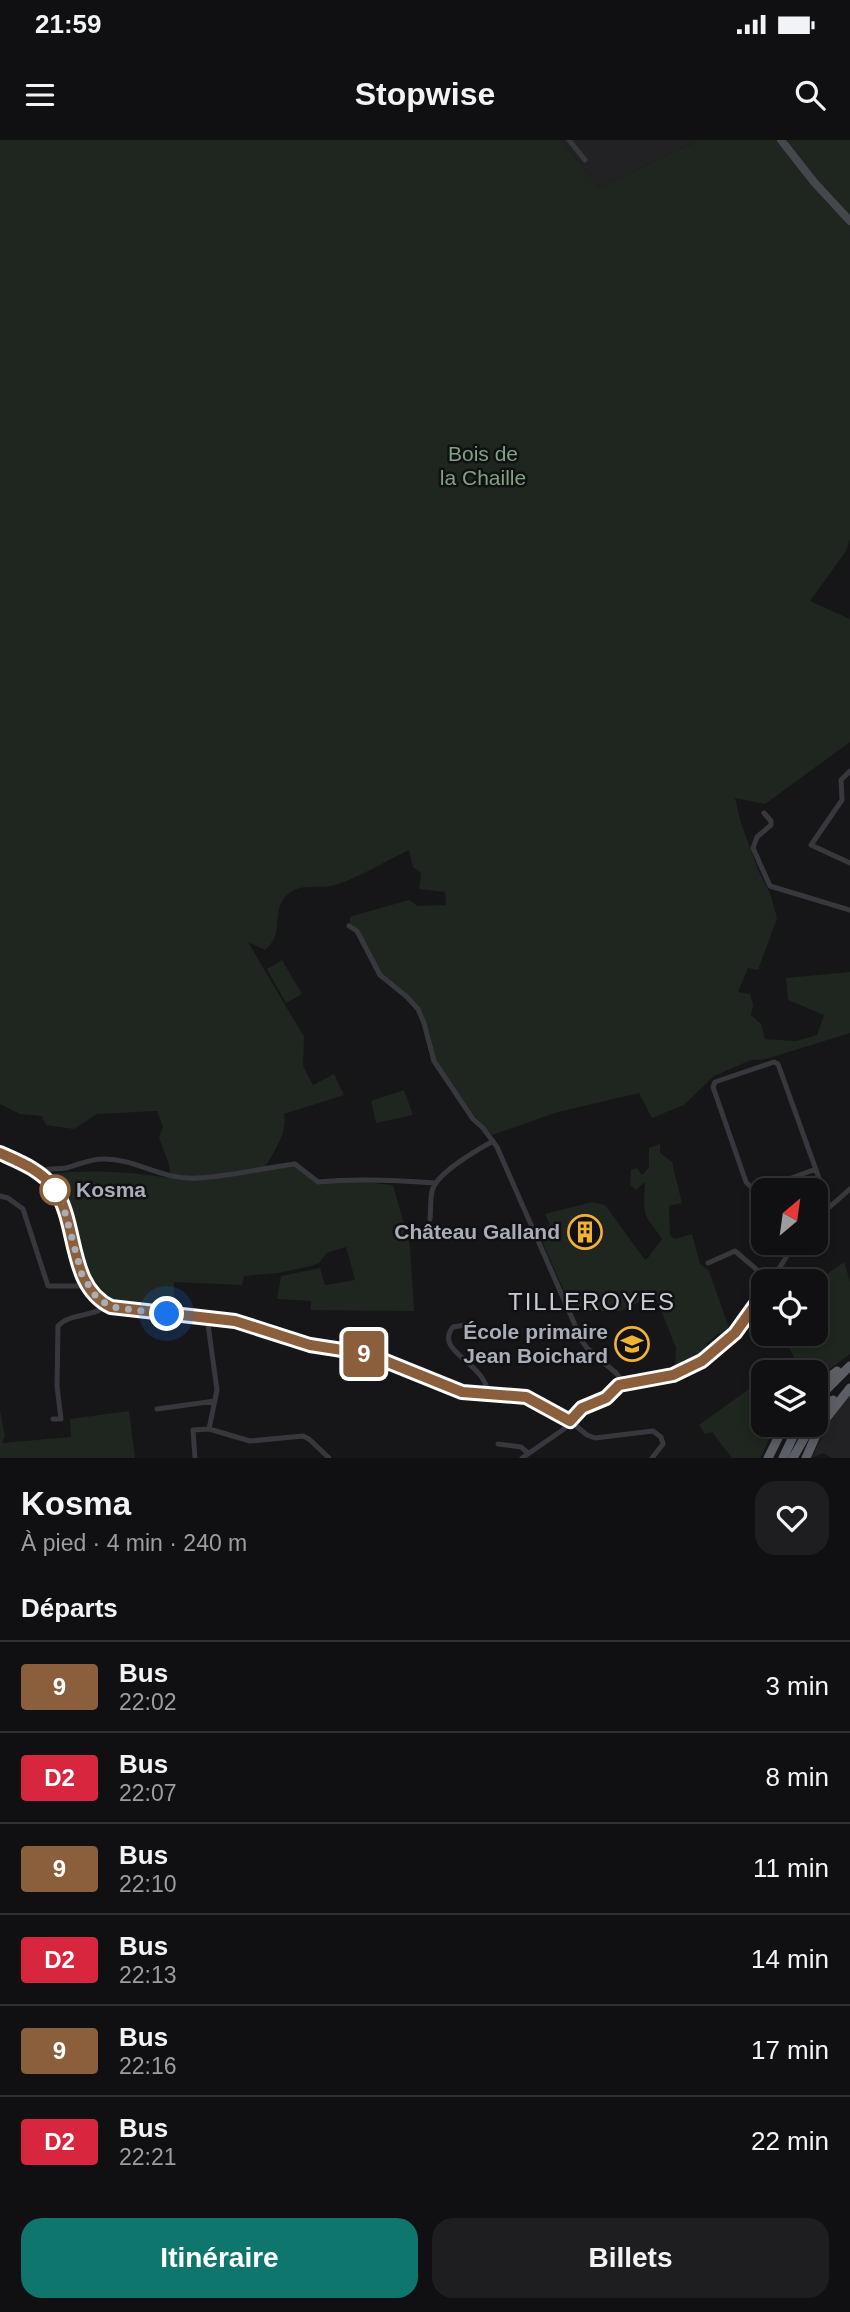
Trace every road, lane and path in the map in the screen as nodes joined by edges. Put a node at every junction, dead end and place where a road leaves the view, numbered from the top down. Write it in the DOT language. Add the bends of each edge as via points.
graph roads {
  1 [pos="569,140"];
  2 [pos="781,140"];
  3 [pos="585,160"];
  4 [pos="850,221"];
  5 [pos="850,771"];
  6 [pos="764,813"];
  7 [pos="850,863"];
  8 [pos="850,910"];
  9 [pos="349,926"];
  10 [pos="493,1141"];
  11 [pos="0,1153"];
  12 [pos="816,1168"];
  13 [pos="40,1173"];
  14 [pos="791,1178"];
  15 [pos="435,1183"];
  16 [pos="751,1187"];
  17 [pos="850,1189"];
  18 [pos="0,1196"];
  19 [pos="829,1206"];
  20 [pos="430,1219"];
  21 [pos="708,1263"];
  22 [pos="757,1269"];
  23 [pos="87,1286"];
  24 [pos="107,1305"];
  25 [pos="751,1311"];
  26 [pos="207,1317"];
  27 [pos="470,1324"];
  28 [pos="850,1364"];
  29 [pos="828,1380"];
  30 [pos="619,1385"];
  31 [pos="850,1386"];
  32 [pos="828,1387"];
  33 [pos="488,1394"];
  34 [pos="215,1401"];
  35 [pos="828,1404"];
  36 [pos="157,1409"];
  37 [pos="53,1419"];
  38 [pos="570,1421"];
  39 [pos="209,1429"];
  40 [pos="778,1437"];
  41 [pos="793,1437"];
  42 [pos="805,1437"];
  43 [pos="498,1444"];
  44 [pos="528,1453"];
  45 [pos="195,1458"];
  46 [pos="329,1458"];
  47 [pos="522,1458"];
  48 [pos="652,1458"];
  49 [pos="768,1458"];
  50 [pos="783,1458"];
  51 [pos="793,1458"];
  52 [pos="806,1458"];
  1 -- 3 [label="street"];
  2 -- 4 [label="main road"];
  5 -- 7 [label="street" via="841,780 839,805 811,845"];
  6 -- 8 [label="street" via="771,825 753,848 770,886"];
  9 -- 10 [label="street" via="357,932 380,975 418,1009 434,1062"];
  10 -- 15 [label="street"];
  10 -- 30 [label="street" via="582,1341 617,1373"];
  11 -- 13 [label="street"];
  12 -- 14 [label="street"];
  12 -- 16 [label="street" via="776,1063 764,1065 715,1082 713,1087"];
  12 -- 19 [label="street"];
  13 -- 15 [label="street" via="100,1159 197,1179 295,1164 318,1182"];
  13 -- 23 [label="street" via="63,1205"];
  15 -- 20 [label="street"];
  17 -- 19 [label="street"];
  18 -- 23 [label="street" via="23,1209 48,1286"];
  21 -- 22 [label="street" via="735,1251"];
  23 -- 24 [label="street"];
  24 -- 26 [label="street"];
  24 -- 37 [label="street" via="58,1326 61,1419"];
  25 -- 30 [label="street" via="735,1333 702,1361 673,1375"];
  26 -- 33 [label="street" via="310,1345 368,1354 457,1390"];
  26 -- 34 [label="street"];
  27 -- 33 [label="street" via="453,1327 447,1342 483,1377"];
  28 -- 29 [label="highway"];
  28 -- 32 [label="highway"];
  30 -- 38 [label="street"];
  31 -- 35 [label="highway"];
  31 -- 52 [label="highway" via="820,1426"];
  33 -- 38 [label="street" via="526,1397"];
  34 -- 36 [label="street"];
  34 -- 39 [label="street"];
  38 -- 44 [label="street"];
  38 -- 48 [label="street" via="595,1438 657,1433 663,1444"];
  39 -- 45 [label="street" via="193,1430"];
  39 -- 46 [label="street" via="250,1441 303,1436"];
  40 -- 49 [label="highway"];
  41 -- 50 [label="highway"];
  42 -- 51 [label="highway"];
  43 -- 44 [label="street" via="521,1447"];
  44 -- 47 [label="street"];
}
